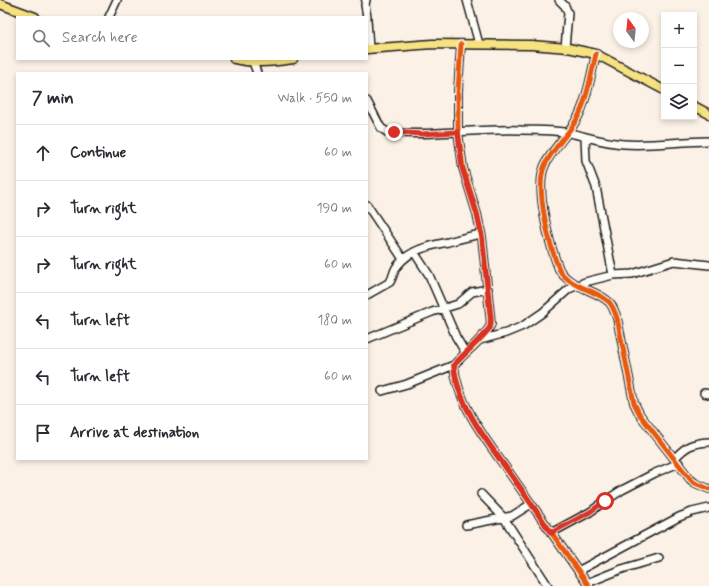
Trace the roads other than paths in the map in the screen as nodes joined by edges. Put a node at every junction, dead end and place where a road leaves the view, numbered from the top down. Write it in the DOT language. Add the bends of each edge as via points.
graph roads {
  1 [pos="117,0"];
  2 [pos="366,0"];
  3 [pos="467,0"];
  4 [pos="559,0"];
  5 [pos="0,4"];
  6 [pos="32,16"];
  7 [pos="109,16"];
  8 [pos="367,16"];
  9 [pos="461,44"];
  10 [pos="479,44"];
  11 [pos="566,48"];
  12 [pos="368,49"];
  13 [pos="596,54"];
  14 [pos="240,60"];
  15 [pos="286,60"];
  16 [pos="253,62"];
  17 [pos="257,72"];
  18 [pos="661,88"];
  19 [pos="368,103"];
  20 [pos="697,108"];
  21 [pos="709,114"];
  22 [pos="458,132"];
  23 [pos="569,133"];
  24 [pos="585,137"];
  25 [pos="709,141"];
  26 [pos="368,206"];
  27 [pos="481,234"];
  28 [pos="414,252"];
  29 [pos="403,259"];
  30 [pos="709,265"];
  31 [pos="613,275"];
  32 [pos="577,285"];
  33 [pos="488,288"];
  34 [pos="368,294"];
  35 [pos="443,308"];
  36 [pos="368,339"];
  37 [pos="480,340"];
  38 [pos="465,352"];
  39 [pos="454,365"];
  40 [pos="382,391"];
  41 [pos="709,442"];
  42 [pos="677,460"];
  43 [pos="709,489"];
  44 [pos="481,494"];
  45 [pos="531,504"];
  46 [pos="709,508"];
  47 [pos="504,518"];
  48 [pos="466,526"];
  49 [pos="551,533"];
  50 [pos="659,558"];
  51 [pos="578,571"];
  52 [pos="588,584"];
  53 [pos="548,586"];
  1 -- 7 [label="street"];
  2 -- 8 [label="street"];
  3 -- 10 [label="street"];
  4 -- 11 [label="street" via="568,13"];
  5 -- 6 [label="main road"];
  9 -- 10 [label="main road"];
  9 -- 12 [label="main road"];
  9 -- 22 [label="street"];
  10 -- 11 [label="main road"];
  11 -- 13 [label="main road"];
  13 -- 18 [label="main road"];
  13 -- 23 [label="street" via="582,108"];
  14 -- 16 [label="main road"];
  15 -- 16 [label="main road"];
  16 -- 17 [label="street"];
  19 -- 22 [label="street" via="381,128 388,132"];
  20 -- 21 [label="main road"];
  22 -- 23 [label="street" via="521,130"];
  22 -- 27 [label="street" via="462,168"];
  23 -- 24 [label="street"];
  23 -- 32 [label="street" via="544,167 540,186 552,245 560,269 564,276"];
  24 -- 25 [label="street" via="636,145"];
  24 -- 31 [label="street" via="586,160 596,187"];
  26 -- 29 [label="street"];
  27 -- 28 [label="street" via="435,244"];
  27 -- 33 [label="street"];
  28 -- 29 [label="street"];
  28 -- 35 [label="street" via="429,275"];
  29 -- 34 [label="street" via="394,270 390,282"];
  30 -- 31 [label="street" via="674,261 632,274"];
  31 -- 32 [label="street"];
  32 -- 37 [label="street" via="529,322 506,333"];
  32 -- 42 [label="street" via="609,302 614,310 634,403 640,416"];
  33 -- 35 [label="street" via="469,294 458,304"];
  33 -- 37 [label="street" via="491,324"];
  35 -- 36 [label="street"];
  35 -- 38 [label="street"];
  37 -- 38 [label="street"];
  38 -- 39 [label="street"];
  39 -- 40 [label="street"];
  39 -- 45 [label="street" via="457,385 468,408"];
  41 -- 42 [label="street" via="693,444 681,451"];
  42 -- 43 [label="street" via="690,479"];
  42 -- 49 [label="street"];
  44 -- 47 [label="street"];
  45 -- 47 [label="street"];
  45 -- 49 [label="street"];
  46 -- 51 [label="street" via="679,516"];
  47 -- 48 [label="street"];
  47 -- 53 [label="street"];
  49 -- 51 [label="street"];
  50 -- 52 [label="street" via="622,569"];
  51 -- 52 [label="street"];
}
